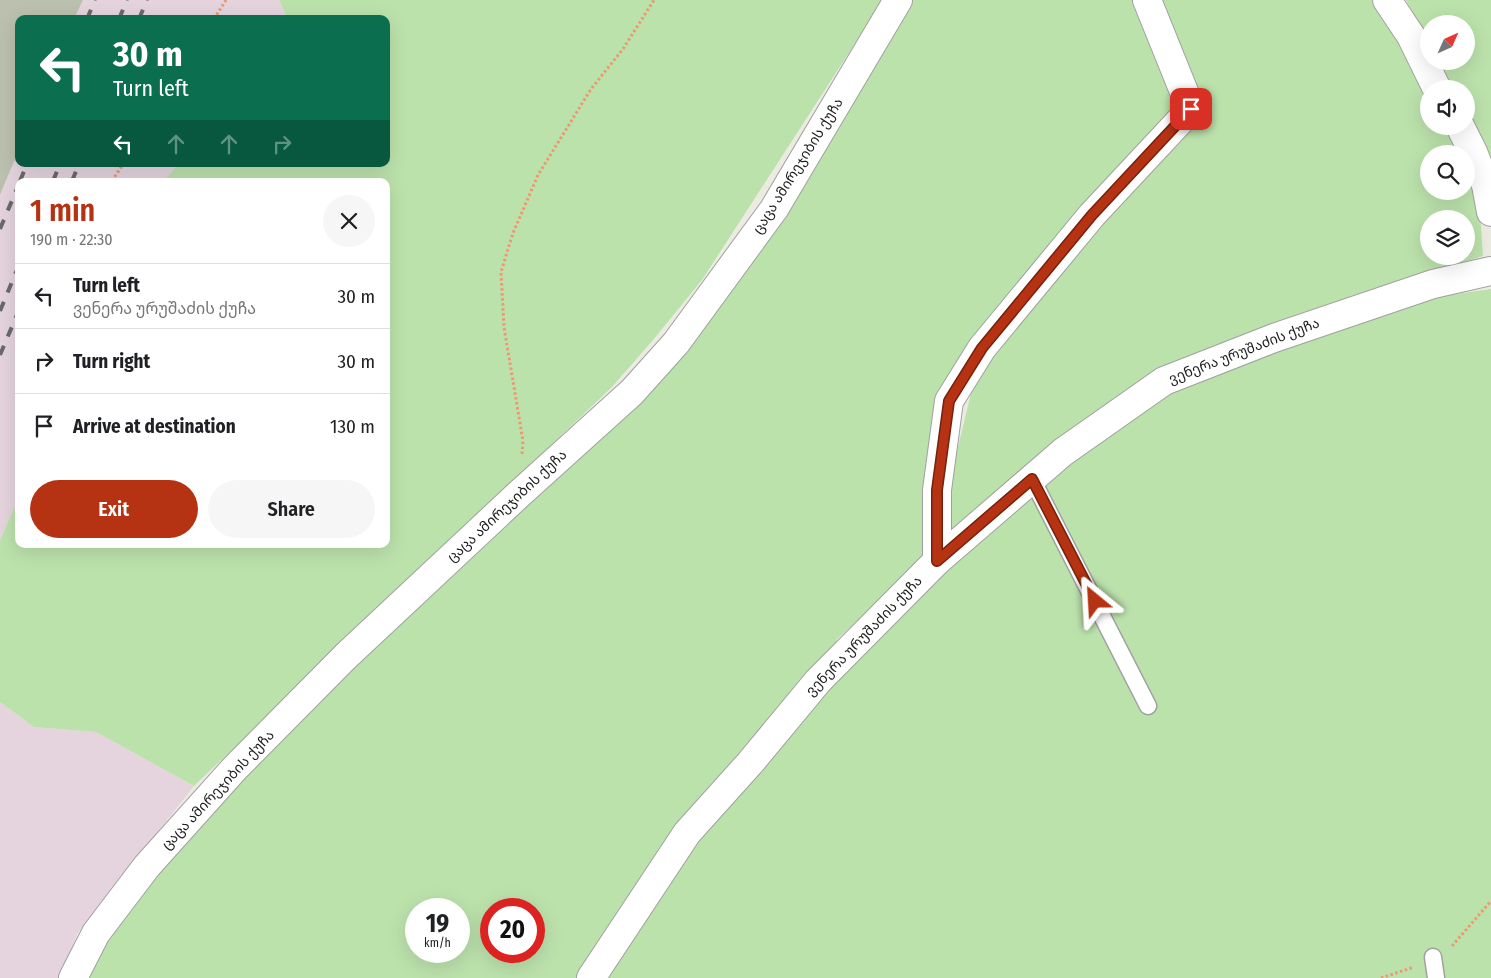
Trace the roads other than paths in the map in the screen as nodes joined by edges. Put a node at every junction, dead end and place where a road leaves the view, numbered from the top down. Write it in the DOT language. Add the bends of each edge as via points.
graph roads {
  1 [pos="898,0"];
  2 [pos="1147,0"];
  3 [pos="1387,0"];
  4 [pos="1433,80"];
  5 [pos="1464,135"];
  6 [pos="1491,212"];
  7 [pos="1491,271"];
  8 [pos="1032,479"];
  9 [pos="937,561"];
  10 [pos="1148,706"];
  11 [pos="1433,957"];
  12 [pos="73,978"];
  13 [pos="590,978"];
  14 [pos="1436,978"];
  1 -- 12 [label="street, ცაცა ამირეჯიბის ქუჩა" via="774,209 676,342 632,392 346,656 235,768 141,874 96,933"];
  2 -- 9 [label="street" via="1191,109 1086,222 982,348 949,401 937,490"];
  3 -- 4 [label="street" via="1411,36"];
  5 -- 6 [label="street" via="1486,185"];
  7 -- 8 [label="street, ვენერა ურუშაძის ქუჩა" via="1433,284 1274,338 1164,381 1063,452"];
  8 -- 9 [label="street, ვენერა ურუშაძის ქუჩა"];
  8 -- 10 [label="lane"];
  9 -- 13 [label="street, ვენერა ურუშაძის ქუჩა" via="818,681 750,764 687,832"];
  11 -- 14 [label="lane"];
}
